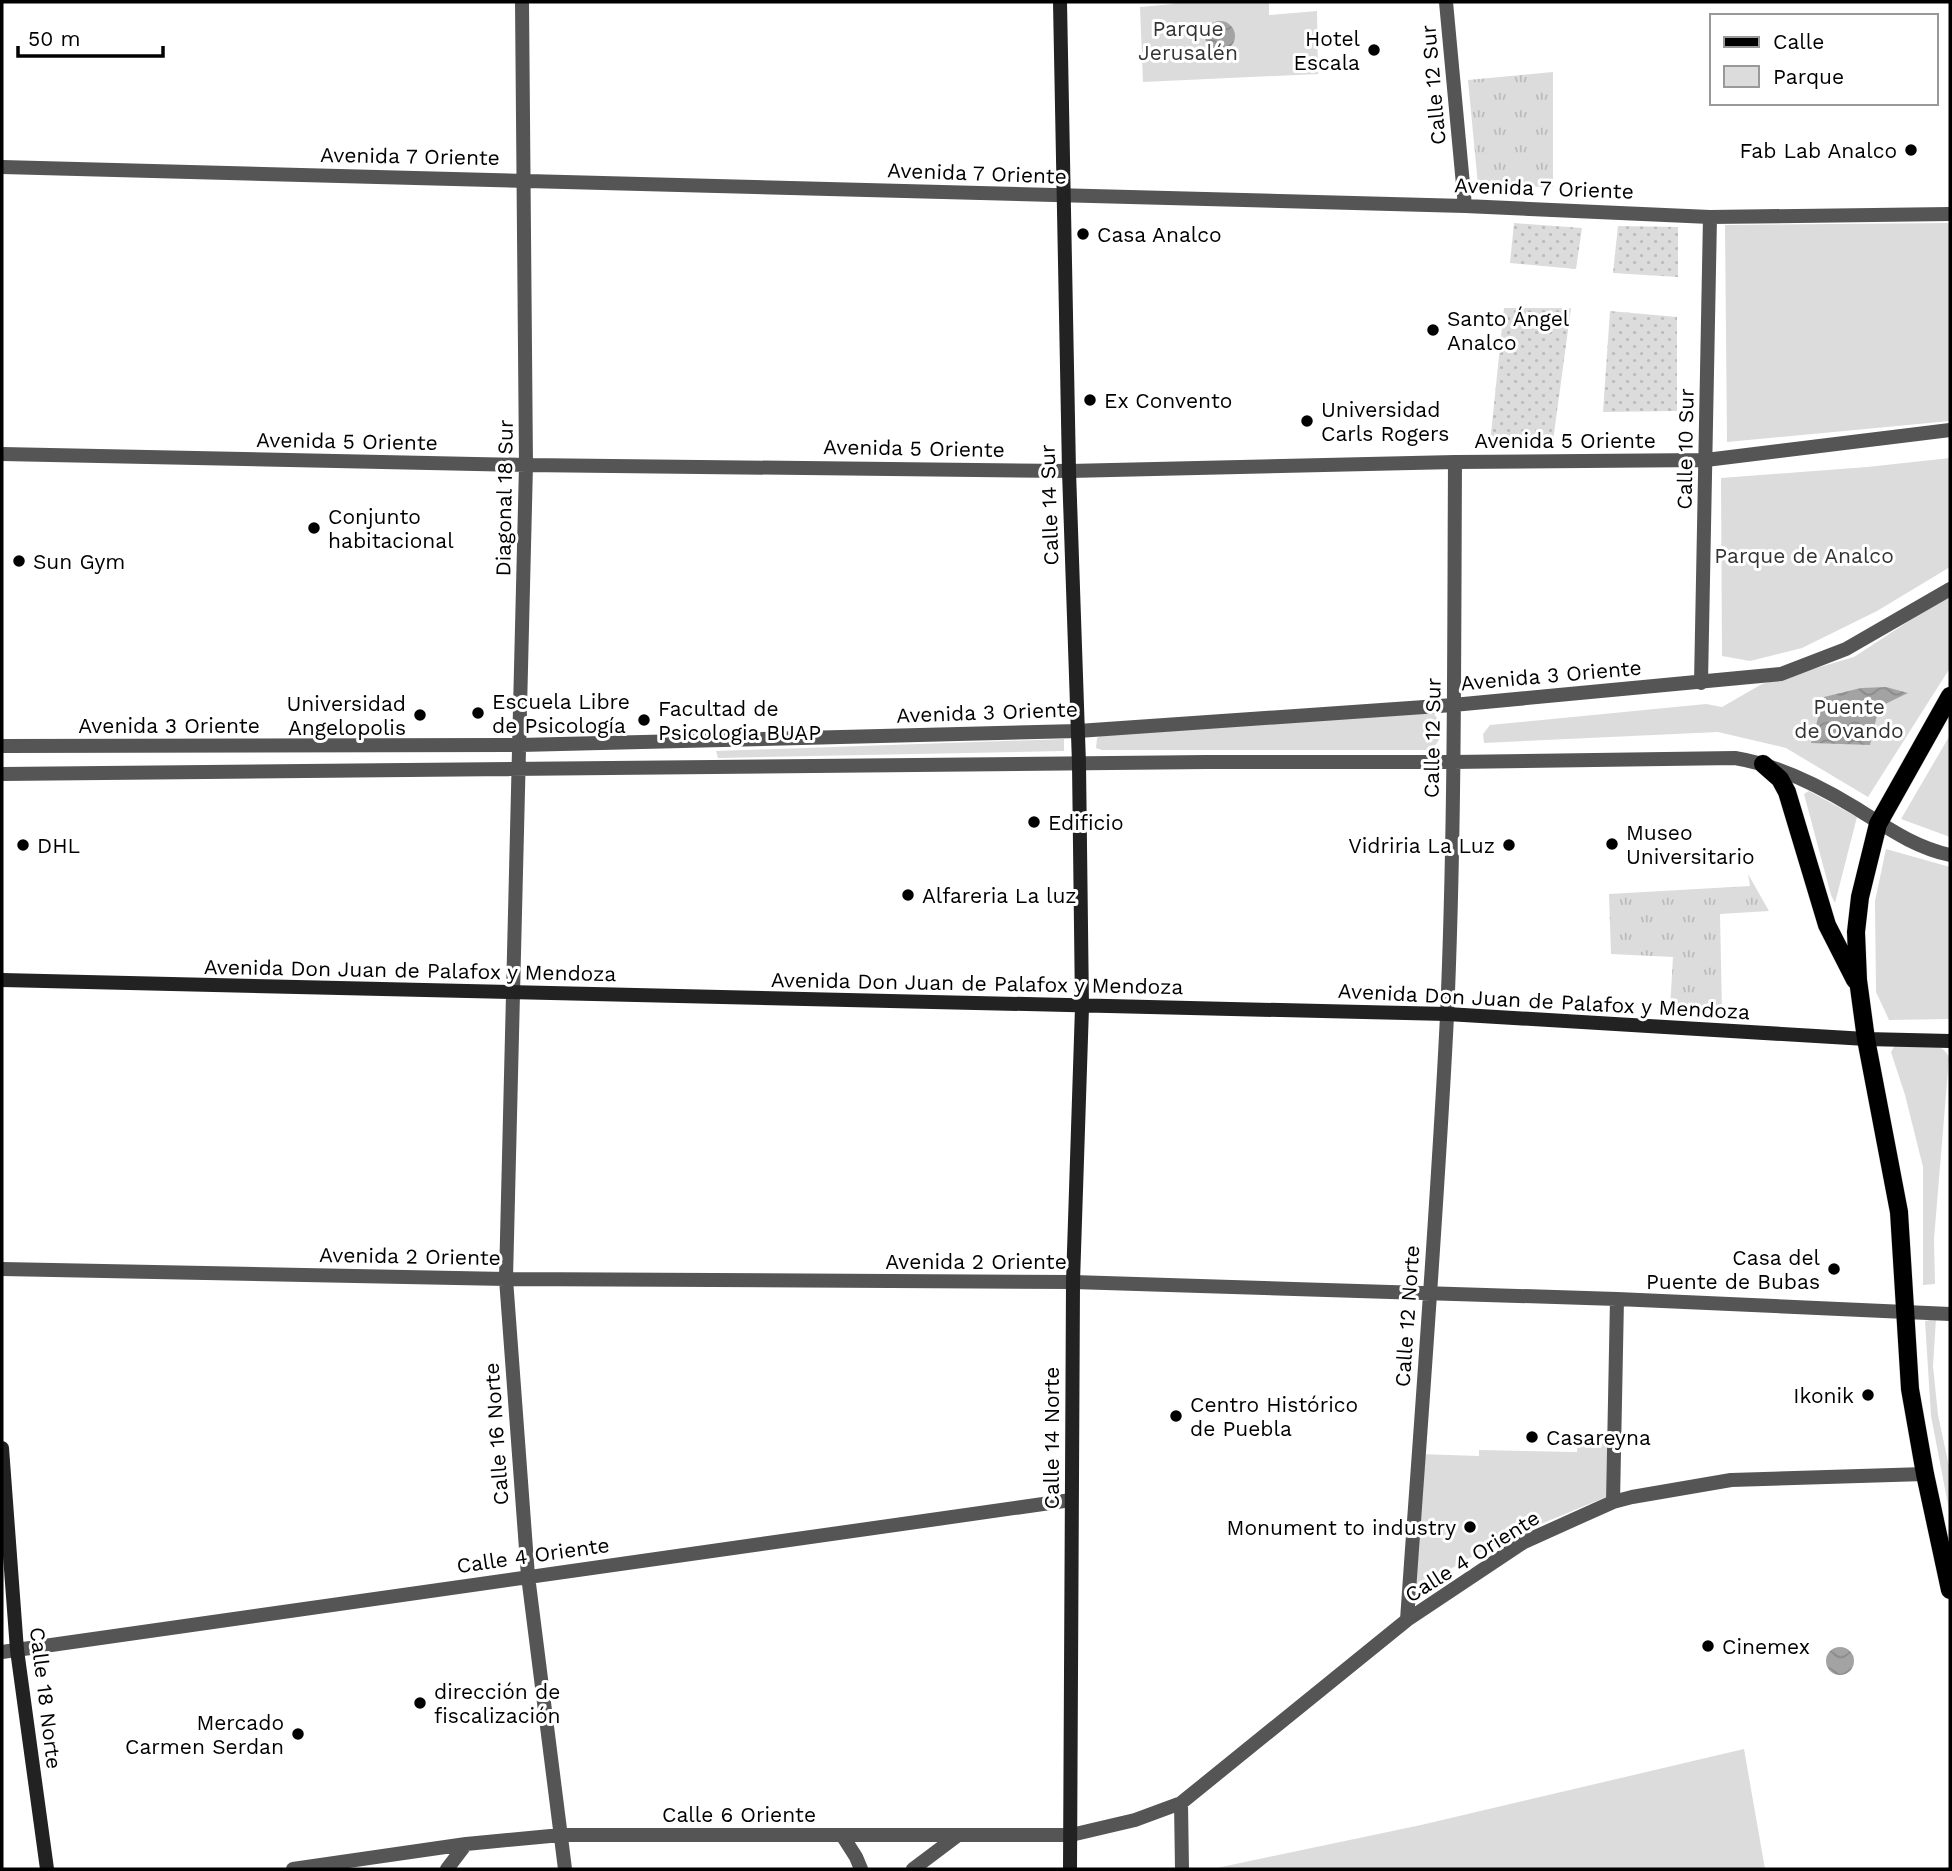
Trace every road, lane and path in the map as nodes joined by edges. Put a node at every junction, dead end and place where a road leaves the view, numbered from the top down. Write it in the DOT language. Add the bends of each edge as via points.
graph roads {
  1 [pos="522,2"];
  2 [pos="1060,2"];
  3 [pos="1446,2"];
  4 [pos="2,167"];
  5 [pos="524,180"];
  6 [pos="1062,197"];
  7 [pos="1465,205"];
  8 [pos="1950,214"];
  9 [pos="1710,217"];
  10 [pos="1950,430"];
  11 [pos="2,454"];
  12 [pos="1706,460"];
  13 [pos="1455,462"];
  14 [pos="526,465"];
  15 [pos="1069,471"];
  16 [pos="1950,589"];
  17 [pos="1700,683"];
  18 [pos="1950,696"];
  19 [pos="1454,705"];
  20 [pos="1078,731"];
  21 [pos="520,745"];
  22 [pos="2,746"];
  23 [pos="227,746"];
  24 [pos="1452,762"];
  25 [pos="1079,764"];
  26 [pos="1763,764"];
  27 [pos="520,769"];
  28 [pos="226,772"];
  29 [pos="2,774"];
  30 [pos="1878,824"];
  31 [pos="1950,855"];
  32 [pos="2,981"];
  33 [pos="1860,989"];
  34 [pos="514,994"];
  35 [pos="1082,1007"];
  36 [pos="1447,1014"];
  37 [pos="1866,1039"];
  38 [pos="1950,1041"];
  39 [pos="2,1269"];
  40 [pos="506,1279"];
  41 [pos="1073,1282"];
  42 [pos="1430,1293"];
  43 [pos="1617,1299"];
  44 [pos="1905,1312"];
  45 [pos="1950,1314"];
  46 [pos="2,1448"];
  47 [pos="2,1463"];
  48 [pos="1925,1474"];
  49 [pos="1071,1500"];
  50 [pos="1613,1502"];
  51 [pos="528,1576"];
  52 [pos="1950,1590"];
  53 [pos="1407,1620"];
  54 [pos="9,1651"];
  55 [pos="1181,1803"];
  56 [pos="561,1835"];
  57 [pos="842,1835"];
  58 [pos="1071,1835"];
  59 [pos="957,1836"];
  60 [pos="466,1844"];
  61 [pos="47,1869"];
  62 [pos="293,1869"];
  63 [pos="447,1869"];
  64 [pos="565,1869"];
  65 [pos="862,1869"];
  66 [pos="913,1869"];
  67 [pos="1070,1869"];
  68 [pos="1182,1869"];
  1 -- 5 [label="street, Diagonal 18 Sur"];
  2 -- 6 [label="main road, Calle 14 Sur"];
  3 -- 7 [label="street, Calle 12 Sur"];
  4 -- 5 [label="street, Avenida 7 Oriente"];
  5 -- 6 [label="street, Avenida 7 Oriente"];
  5 -- 14 [label="street, Diagonal 18 Sur"];
  6 -- 7 [label="street, Avenida 7 Oriente"];
  6 -- 15 [label="main road, Calle 14 Sur"];
  7 -- 9 [label="street, Avenida 7 Oriente"];
  8 -- 9 [label="street, Avenida 7 Oriente"];
  9 -- 12 [label="street, Calle 10 Sur"];
  10 -- 12 [label="street, Avenida 5 Oriente"];
  11 -- 14 [label="street, Avenida 5 Oriente"];
  12 -- 13 [label="street, Avenida 5 Oriente"];
  12 -- 17 [label="street, Calle 10 Sur"];
  13 -- 15 [label="street, Avenida 5 Oriente"];
  13 -- 19 [label="street, Calle 12 Sur"];
  14 -- 15 [label="street, Avenida 5 Oriente"];
  14 -- 21 [label="street, Diagonal 18 Sur"];
  15 -- 20 [label="main road, Calle 14 Sur"];
  16 -- 17 [label="street, Avenida 3 Oriente" via="1813,663 1781,674"];
  17 -- 19 [label="street, Avenida 3 Oriente"];
  18 -- 30 [label="main road"];
  19 -- 20 [label="street, Avenida 3 Oriente"];
  19 -- 24 [label="street, Calle 12 Sur"];
  20 -- 21 [label="street, Avenida 3 Oriente"];
  20 -- 25 [label="main road, Calle 14 Sur"];
  21 -- 23 [label="street, Avenida 3 Oriente"];
  21 -- 27 [label="street, Diagonal 18 Sur"];
  22 -- 23 [label="street, Avenida 3 Oriente"];
  23 -- 28 [label="street"];
  24 -- 25 [label="street"];
  24 -- 26 [label="street" via="1735,758"];
  24 -- 36 [label="street, Calle 12 Sur"];
  25 -- 27 [label="street"];
  25 -- 35 [label="main road, Calle 14 Sur"];
  26 -- 30 [label="street" via="1831,795"];
  26 -- 33 [label="main road" via="1787,792 1827,925"];
  27 -- 28 [label="street"];
  27 -- 34 [label="street, Diagonal 18 Sur"];
  28 -- 29 [label="street"];
  30 -- 31 [label="street"];
  30 -- 33 [label="main road" via="1857,915"];
  32 -- 34 [label="main road, Avenida Don Juan de Palafox y Mendoza"];
  33 -- 37 [label="main road"];
  34 -- 35 [label="main road, Avenida Don Juan de Palafox y Mendoza"];
  34 -- 40 [label="street, Calle 16 Norte"];
  35 -- 36 [label="main road, Avenida Don Juan de Palafox y Mendoza"];
  35 -- 41 [label="main road, Calle 14 Norte"];
  36 -- 37 [label="main road, Avenida Don Juan de Palafox y Mendoza"];
  36 -- 42 [label="street, Calle 12 Norte"];
  37 -- 38 [label="main road, Avenida Don Juan de Palafox y Mendoza"];
  37 -- 44 [label="main road" via="1897,1198"];
  39 -- 40 [label="street, Avenida 2 Oriente"];
  40 -- 41 [label="street, Avenida 2 Oriente"];
  40 -- 51 [label="street, Calle 16 Norte"];
  41 -- 42 [label="street, Avenida 2 Oriente"];
  41 -- 49 [label="main road, Calle 14 Norte"];
  42 -- 43 [label="street, Avenida 2 Oriente"];
  42 -- 53 [label="street, Calle 12 Norte"];
  43 -- 44 [label="street, Avenida 2 Oriente"];
  43 -- 50 [label="street"];
  44 -- 45 [label="street, Avenida 2 Oriente"];
  44 -- 48 [label="main road" via="1910,1389"];
  46 -- 47 [label="main road, Calle 18 Norte"];
  47 -- 54 [label="main road, Calle 18 Norte"];
  48 -- 50 [label="street, Calle 4 Oriente" via="1731,1480"];
  48 -- 52 [label="main road"];
  49 -- 51 [label="street, Calle 4 Oriente"];
  49 -- 58 [label="main road, Calle 14 Norte"];
  50 -- 53 [label="street, Calle 4 Oriente" via="1524,1542"];
  51 -- 54 [label="street, Calle 4 Oriente"];
  51 -- 56 [label="street, Calle 16 Norte"];
  53 -- 55 [label="street, Calle 4 Oriente"];
  54 -- 61 [label="main road, Calle 18 Norte"];
  55 -- 58 [label="street, Calle 6 Oriente"];
  55 -- 68 [label="street"];
  56 -- 57 [label="street, Calle 6 Oriente"];
  56 -- 60 [label="street, Calle 6 Oriente"];
  56 -- 64 [label="street, Calle 16 Norte"];
  57 -- 59 [label="street, Calle 6 Oriente"];
  57 -- 65 [label="street"];
  58 -- 59 [label="street, Calle 6 Oriente"];
  58 -- 67 [label="main road, Calle 14 Norte"];
  59 -- 66 [label="street"];
  60 -- 62 [label="street, Calle 6 Oriente"];
  60 -- 63 [label="street"];
}
